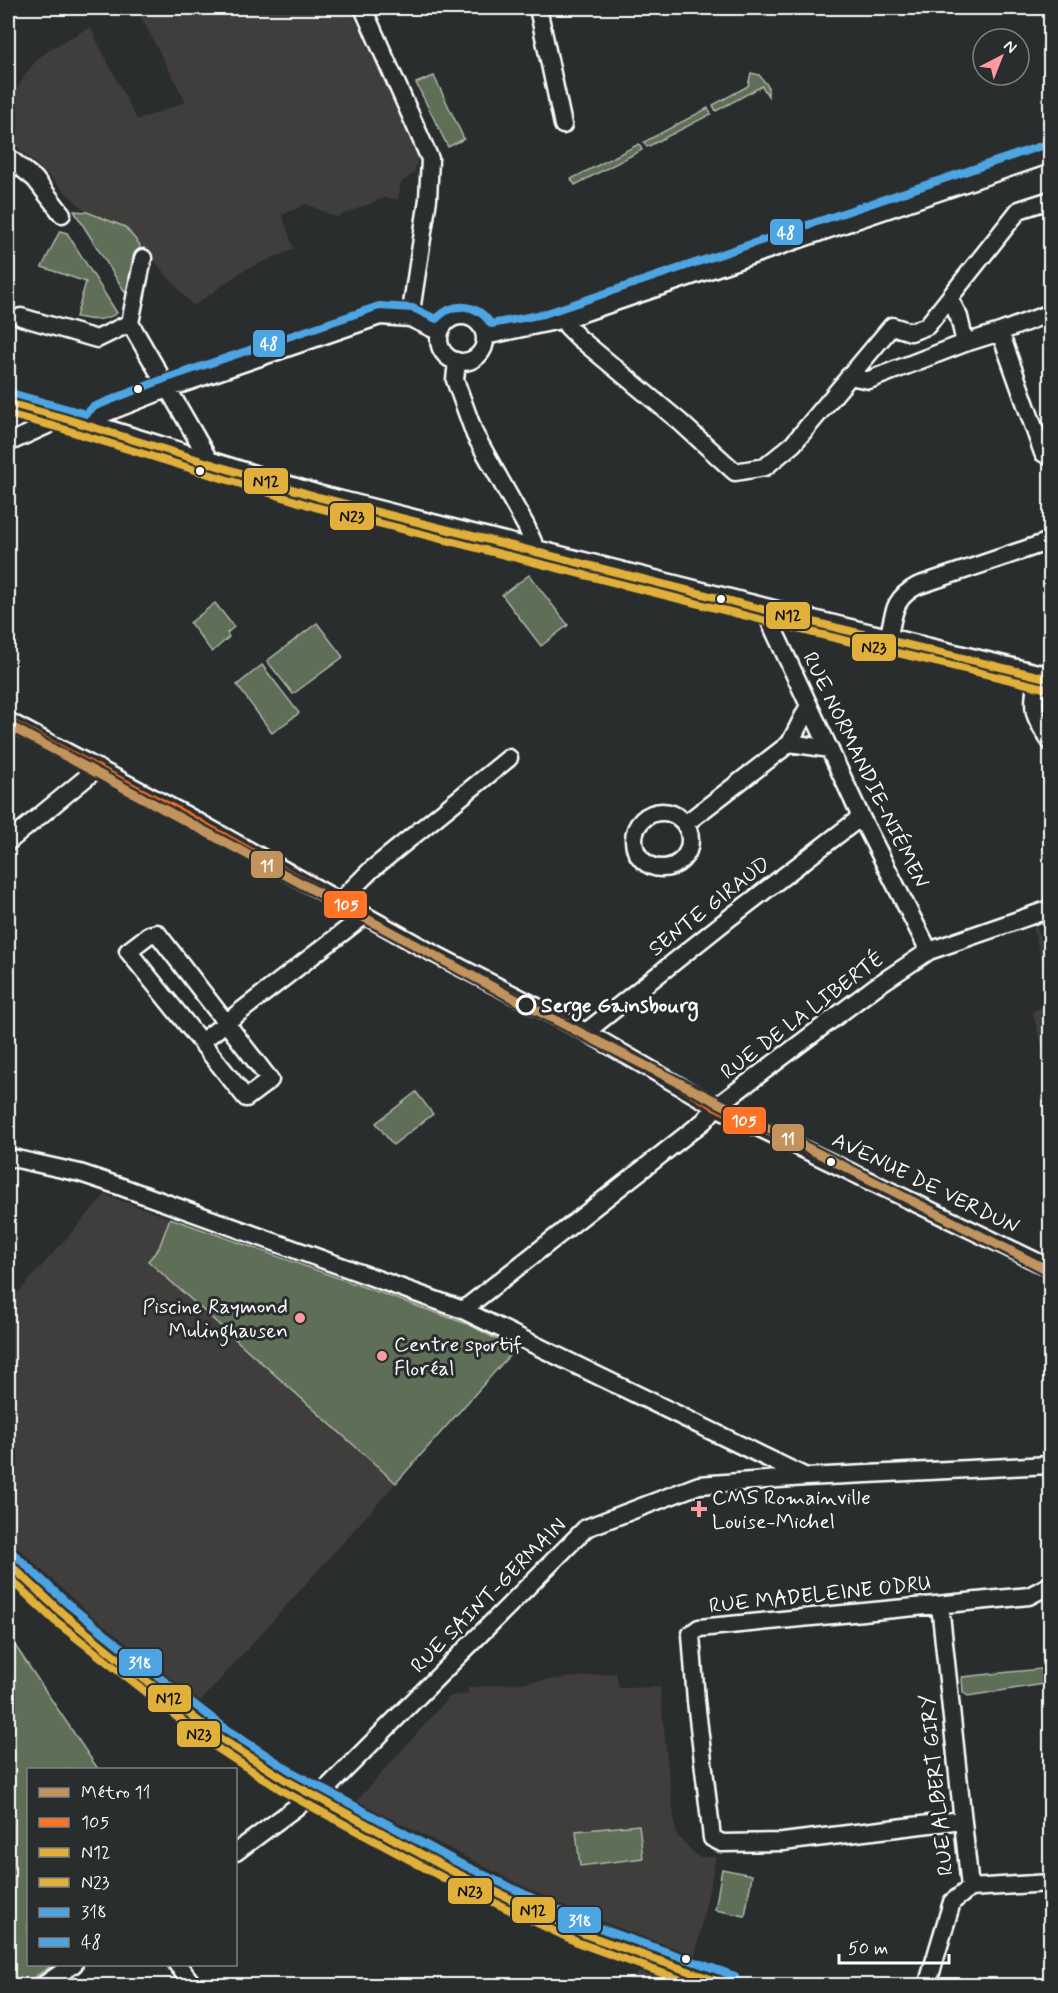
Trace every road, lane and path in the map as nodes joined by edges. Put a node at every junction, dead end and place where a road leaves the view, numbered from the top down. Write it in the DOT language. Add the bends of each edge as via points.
graph roads {
  1 [pos="363,8"];
  2 [pos="538,8"];
  3 [pos="563,125"];
  4 [pos="1050,154"];
  5 [pos="8,157"];
  6 [pos="1050,200"];
  7 [pos="62,214"];
  8 [pos="143,258"];
  9 [pos="949,298"];
  10 [pos="1050,313"];
  11 [pos="21,316"];
  12 [pos="410,318"];
  13 [pos="565,319"];
  14 [pos="130,323"];
  15 [pos="440,332"];
  16 [pos="1000,332"];
  17 [pos="485,336"];
  18 [pos="965,343"];
  19 [pos="457,361"];
  20 [pos="849,376"];
  21 [pos="167,389"];
  22 [pos="8,403"];
  23 [pos="63,418"];
  24 [pos="89,426"];
  25 [pos="8,443"];
  26 [pos="1050,457"];
  27 [pos="212,465"];
  28 [pos="1050,541"];
  29 [pos="537,551"];
  30 [pos="764,609"];
  31 [pos="888,640"];
  32 [pos="1044,677"];
  33 [pos="809,705"];
  34 [pos="8,721"];
  35 [pos="1050,741"];
  36 [pos="790,743"];
  37 [pos="830,749"];
  38 [pos="509,758"];
  39 [pos="98,768"];
  40 [pos="861,817"];
  41 [pos="685,824"];
  42 [pos="8,842"];
  43 [pos="340,901"];
  44 [pos="1050,909"];
  45 [pos="364,916"];
  46 [pos="929,951"];
  47 [pos="225,1023"];
  48 [pos="586,1032"];
  49 [pos="201,1042"];
  50 [pos="716,1107"];
  51 [pos="8,1157"];
  52 [pos="1050,1268"];
  53 [pos="462,1310"];
  54 [pos="1050,1465"];
  55 [pos="806,1477"];
  56 [pos="8,1563"];
  57 [pos="1050,1585"];
  58 [pos="940,1605"];
  59 [pos="314,1796"];
  60 [pos="962,1820"];
  61 [pos="237,1851"];
  62 [pos="1050,1883"];
  63 [pos="970,1888"];
  64 [pos="72,1966"];
  65 [pos="178,1966"];
  66 [pos="42,1986"];
  67 [pos="194,1986"];
  68 [pos="731,1986"];
  69 [pos="927,1986"];
  1 -- 12 [label="street" via="430,159 428,199"];
  2 -- 3 [label="street"];
  4 -- 13 [label="street"];
  5 -- 7 [label="street" via="35,179"];
  6 -- 9 [label="street" via="1020,210"];
  8 -- 14 [label="street"];
  9 -- 18 [label="street" via="959,317"];
  9 -- 20 [label="street" via="927,326 911,333 892,326"];
  10 -- 16 [label="street"];
  11 -- 14 [label="street" via="97,339"];
  12 -- 15 [label="street"];
  12 -- 21 [label="street" via="380,316"];
  13 -- 17 [label="street"];
  13 -- 20 [label="street" via="579,338 735,472 765,467 793,444"];
  14 -- 21 [label="street"];
  15 -- 17 [label="street" via="450,320 464,316 478,322"];
  15 -- 19 [label="street" via="442,350"];
  16 -- 18 [label="street"];
  16 -- 26 [label="street" via="1043,453"];
  17 -- 19 [label="street" via="479,354"];
  18 -- 20 [label="street" via="869,380"];
  19 -- 29 [label="street" via="455,380 475,435"];
  21 -- 24 [label="street" via="98,416"];
  21 -- 27 [label="street"];
  22 -- 23 [label="main road"];
  23 -- 24 [label="main road"];
  23 -- 25 [label="street"];
  24 -- 27 [label="main road"];
  27 -- 29 [label="main road"];
  28 -- 31 [label="street" via="906,591 898,599"];
  29 -- 30 [label="main road"];
  30 -- 31 [label="main road"];
  30 -- 33 [label="street, RUE NORMANDIE-NIÉMEN"];
  31 -- 32 [label="main road"];
  32 -- 35 [label="street" via="1033,709"];
  33 -- 36 [label="street"];
  33 -- 37 [label="street, RUE NORMANDIE-NIÉMEN"];
  34 -- 39 [label="street, AVENUE DE VERDUN"];
  36 -- 37 [label="street"];
  36 -- 41 [label="street"];
  37 -- 40 [label="street, RUE NORMANDIE-NIÉMEN"];
  38 -- 43 [label="street" via="371,870"];
  39 -- 42 [label="street"];
  39 -- 43 [label="street, AVENUE DE VERDUN"];
  40 -- 46 [label="street, RUE NORMANDIE-NIÉMEN"];
  40 -- 48 [label="street, SENTE GIRAUD"];
  43 -- 45 [label="street, AVENUE DE VERDUN"];
  44 -- 46 [label="street, RUE DE LA LIBERTÉ"];
  45 -- 47 [label="street"];
  45 -- 48 [label="street, AVENUE DE VERDUN"];
  46 -- 50 [label="street, RUE DE LA LIBERTÉ"];
  47 -- 49 [label="street"];
  47 -- 49 [label="street" via="270,1080 246,1098"];
  47 -- 49 [label="street" via="157,933 128,951"];
  48 -- 50 [label="street, AVENUE DE VERDUN"];
  50 -- 52 [label="street, AVENUE DE VERDUN"];
  50 -- 53 [label="street, RUE DE LA LIBERTÉ" via="704,1121"];
  51 -- 53 [label="street" via="119,1186"];
  53 -- 55 [label="street"];
  54 -- 55 [label="street, RUE SAINT-GERMAIN"];
  55 -- 59 [label="street, RUE SAINT-GERMAIN" via="699,1485 586,1528 327,1788"];
  56 -- 59 [label="street" via="124,1664 212,1731"];
  57 -- 58 [label="street, RUE MADELEINE ODRU" via="1029,1596"];
  58 -- 60 [label="street, RUE ALBERT GIRY"];
  58 -- 60 [label="street, RUE MADELEINE ODRU" via="699,1628 691,1634 696,1701 712,1838 722,1843 783,1842"];
  59 -- 61 [label="street, RUE SAINT-GERMAIN"];
  59 -- 68 [label="street" via="454,1872 584,1934"];
  60 -- 63 [label="street, RUE ALBERT GIRY"];
  62 -- 63 [label="street"];
  63 -- 69 [label="street, RUE ALBERT GIRY" via="952,1902"];
  64 -- 66 [label="street"];
  65 -- 67 [label="street"];
}
